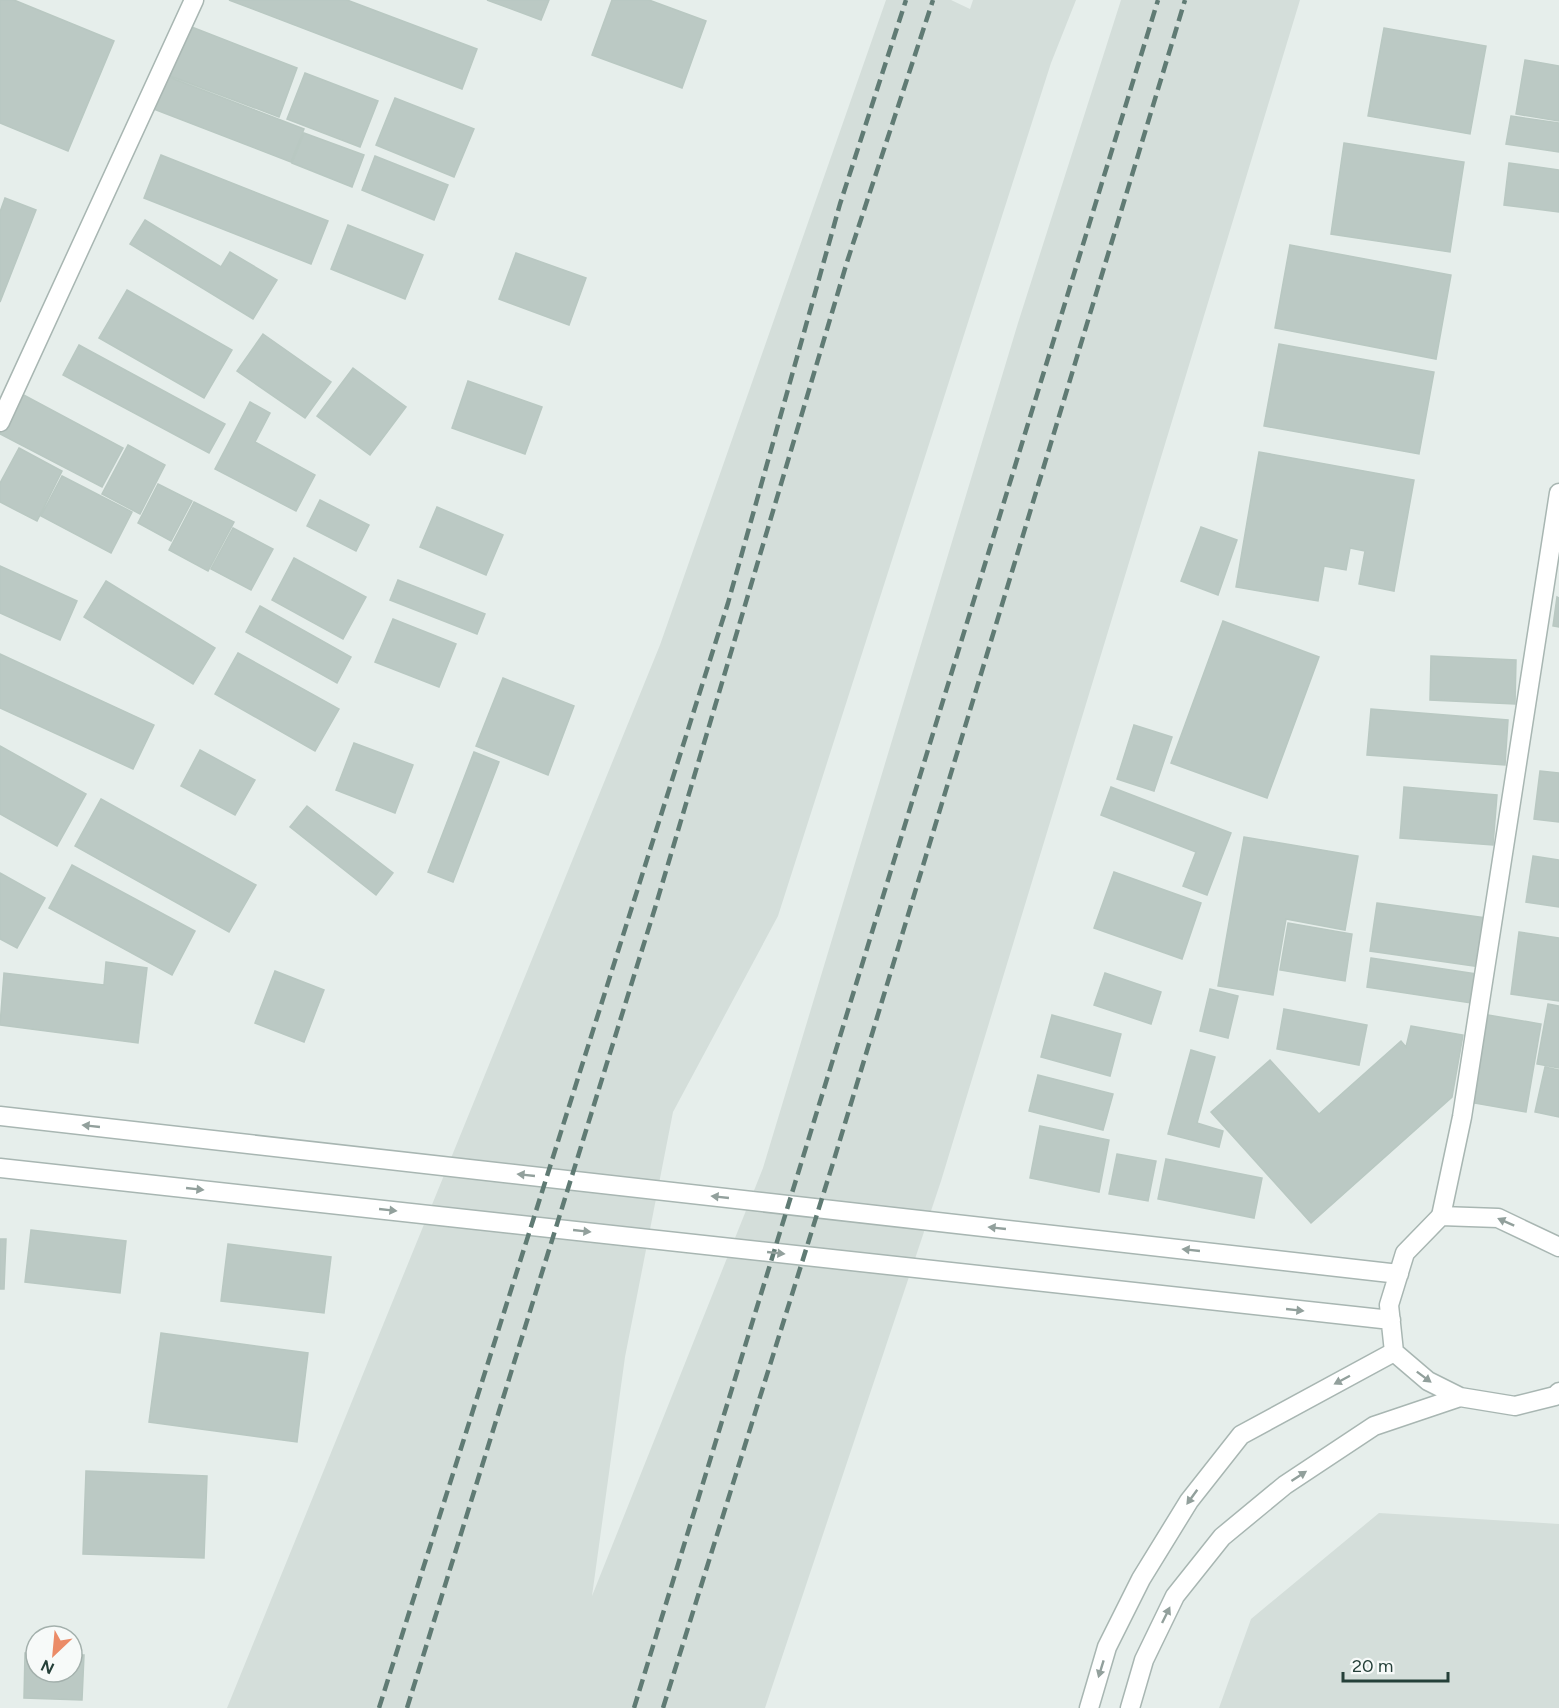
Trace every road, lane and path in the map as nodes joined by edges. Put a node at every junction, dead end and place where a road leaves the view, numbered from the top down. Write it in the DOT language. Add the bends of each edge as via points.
graph roads {
  1 [pos="194,0"];
  2 [pos="0,422"];
  3 [pos="1559,493"];
  4 [pos="0,1116"];
  5 [pos="0,1168"];
  6 [pos="1441,1216"];
  7 [pos="1559,1247"];
  8 [pos="1399,1274"];
  9 [pos="1391,1320"];
  10 [pos="1394,1352"];
  11 [pos="1559,1392"];
  12 [pos="1460,1397"];
  13 [pos="1089,1708"];
  14 [pos="1130,1708"];
  1 -- 2 [label="street"];
  3 -- 6 [label="street" via="1462,1117"];
  8 -- 4 [label="street, one-way"];
  5 -- 9 [label="street, one-way"];
  7 -- 6 [label="street, one-way" via="1498,1218"];
  6 -- 8 [label="street" via="1405,1253"];
  8 -- 9 [label="street" via="1389,1305"];
  9 -- 10 [label="street"];
  10 -- 12 [label="street, one-way" via="1428,1381"];
  10 -- 13 [label="street, one-way" via="1240,1435 1189,1502 1141,1579 1107,1647"];
  11 -- 12 [label="street" via="1515,1406"];
  14 -- 12 [label="street, one-way" via="1144,1660 1175,1596 1222,1537 1285,1485 1374,1426"];
}
